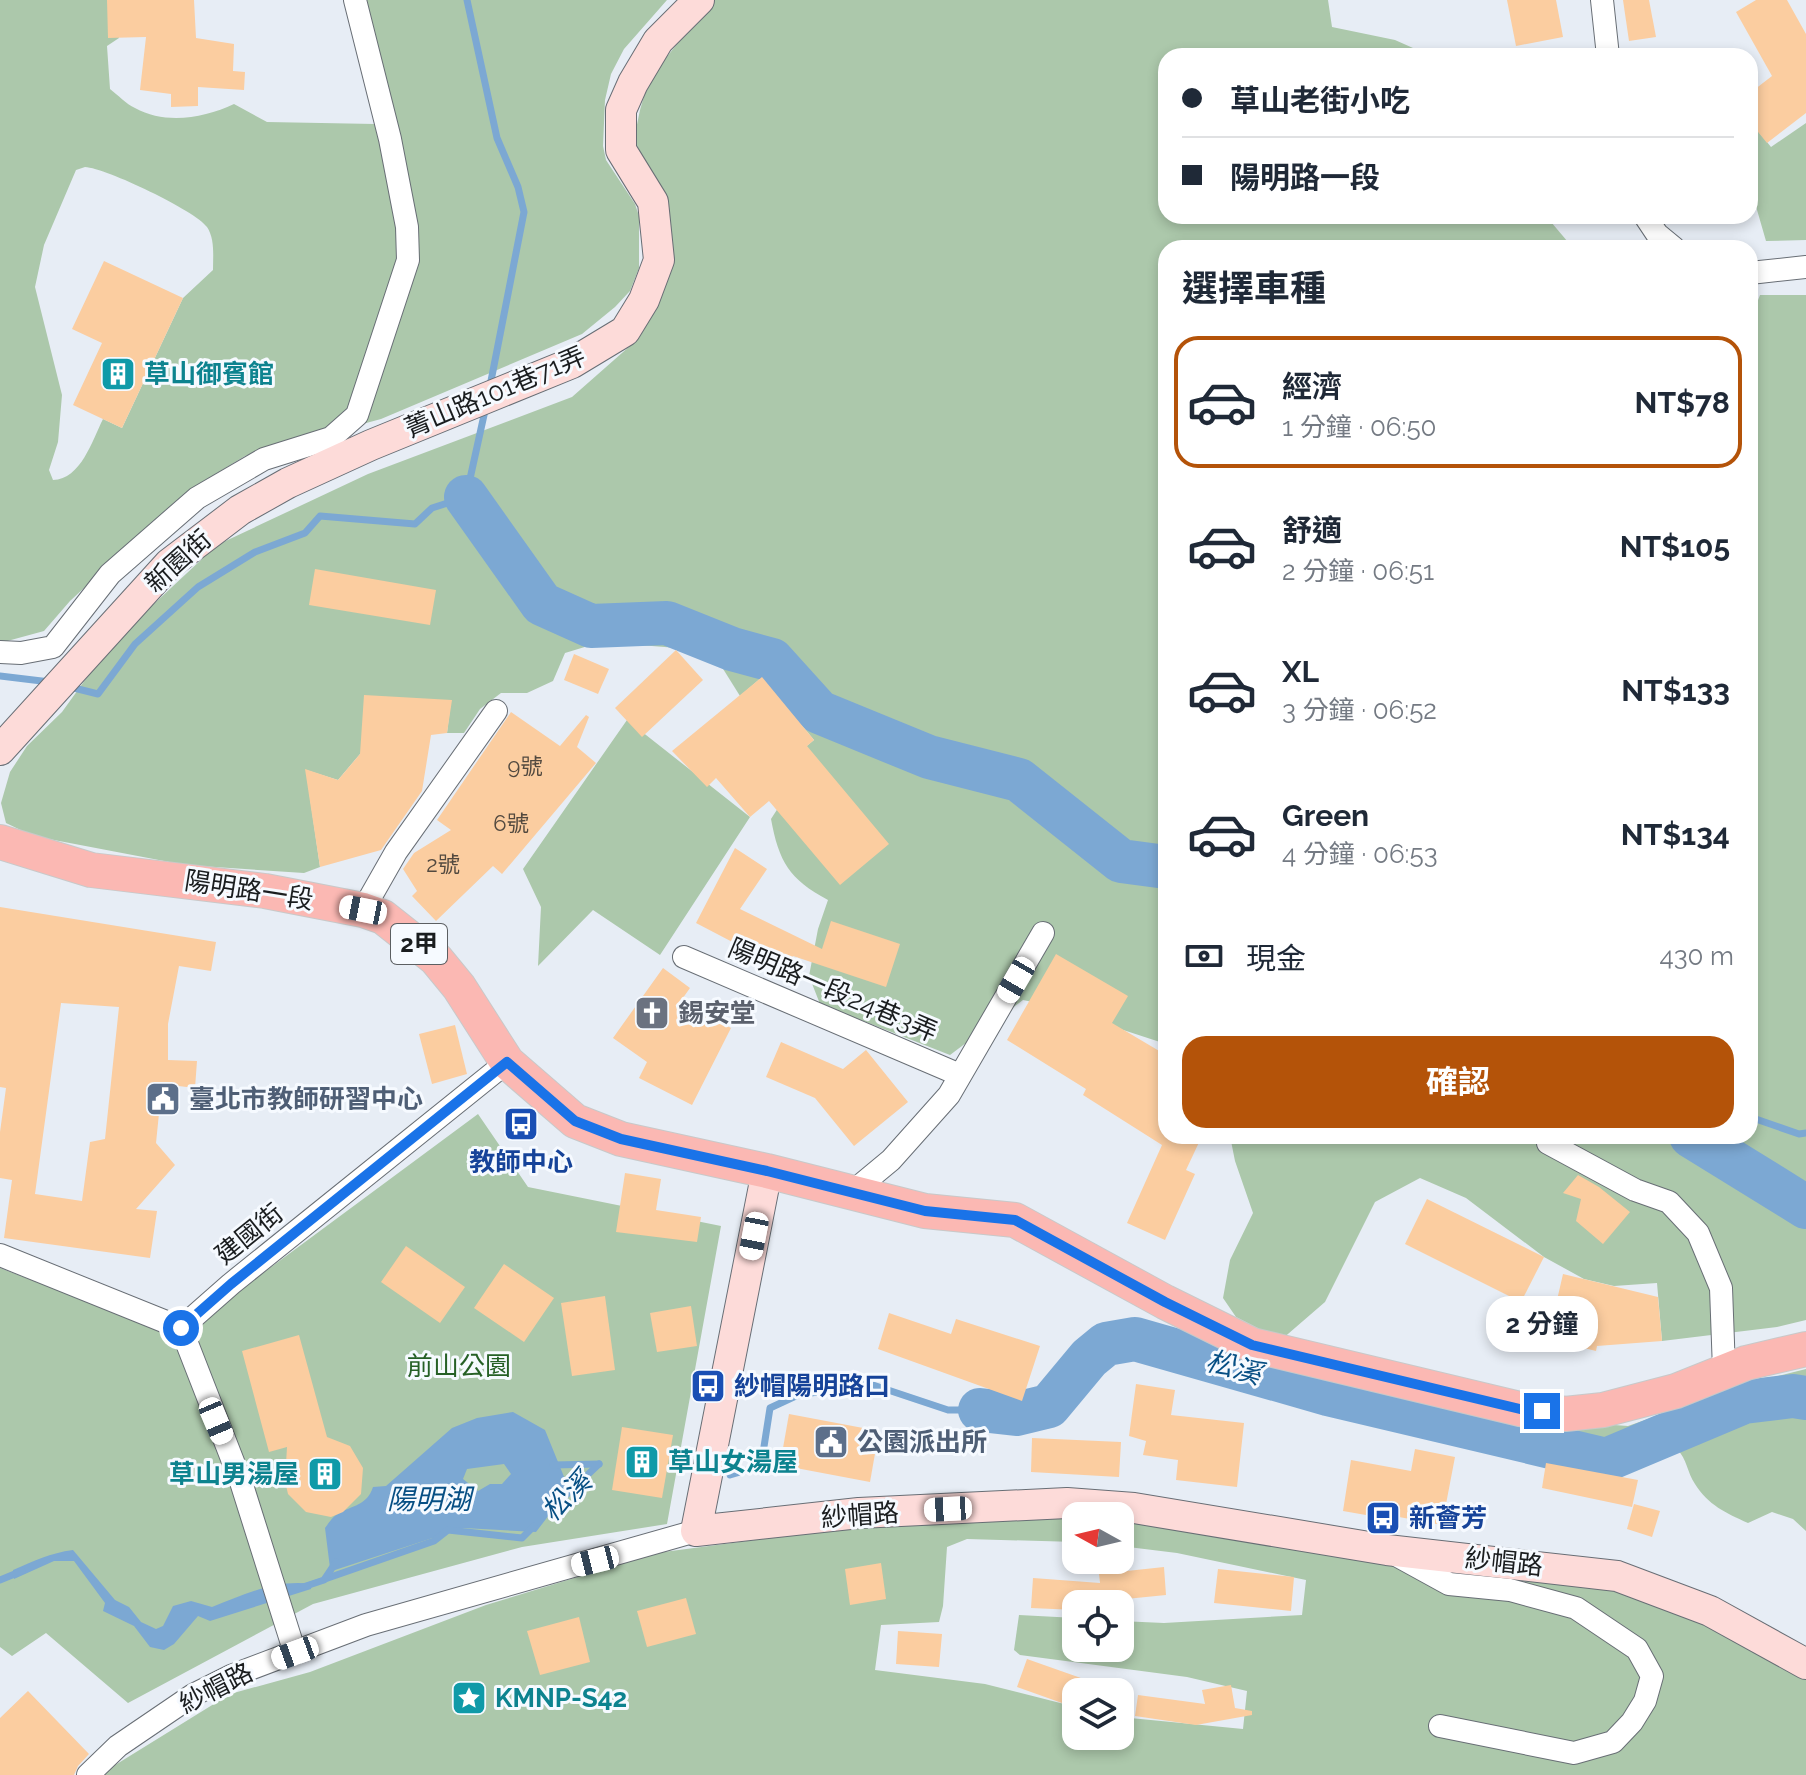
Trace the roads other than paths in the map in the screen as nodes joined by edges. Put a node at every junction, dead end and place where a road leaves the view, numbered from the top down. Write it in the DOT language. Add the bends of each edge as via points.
graph roads {
  1 [pos="355,0"];
  2 [pos="699,0"];
  3 [pos="1602,0"];
  4 [pos="1607,48"];
  5 [pos="1650,224"];
  6 [pos="1664,240"];
  7 [pos="1806,267"];
  8 [pos="1758,272"];
  9 [pos="357,415"];
  10 [pos="371,445"];
  11 [pos="0,652"];
  12 [pos="496,711"];
  13 [pos="0,750"];
  14 [pos="0,842"];
  15 [pos="363,910"];
  16 [pos="1043,933"];
  17 [pos="684,957"];
  18 [pos="507,1062"];
  19 [pos="960,1075"];
  20 [pos="1550,1144"];
  21 [pos="767,1171"];
  22 [pos="850,1194"];
  23 [pos="0,1255"];
  24 [pos="181,1328"];
  25 [pos="1806,1349"];
  26 [pos="1735,1367"];
  27 [pos="696,1531"];
  28 [pos="1387,1550"];
  29 [pos="295,1653"];
  30 [pos="1806,1664"];
  31 [pos="1440,1726"];
  32 [pos="88,1775"];
  1 -- 9 [label="street" via="390,139 408,260"];
  2 -- 10 [label="street, 菁山路101巷71弄" via="658,41 621,110 621,150 653,202 659,260 625,331 572,363"];
  3 -- 4 [label="street"];
  5 -- 6 [label="street"];
  7 -- 8 [label="street"];
  9 -- 10 [label="street"];
  9 -- 11 [label="street, 新園街" via="331,438 264,459 197,498 110,574 53,647"];
  10 -- 13 [label="street, 新園街" via="240,510 169,564"];
  12 -- 15 [label="street" via="396,852"];
  14 -- 15 [label="main road, 陽明路一段 / 2甲" via="91,870 265,891"];
  15 -- 18 [label="main road, 陽明路一段 / 2甲" via="383,917 436,959"];
  16 -- 19 [label="street"];
  17 -- 19 [label="street, 陽明路一段24巷3弄"];
  18 -- 21 [label="main road, 陽明路一段 / 2甲" via="575,1121 621,1139"];
  18 -- 24 [label="street, 建國街"];
  19 -- 22 [label="street" via="949,1095 891,1160"];
  20 -- 26 [label="street" via="1635,1190 1669,1202 1698,1233 1721,1288"];
  21 -- 22 [label="main road, 陽明路一段 / 2甲"];
  21 -- 27 [label="street"];
  22 -- 26 [label="main road, 陽明路一段 / 2甲" via="925,1211 1015,1220 1252,1345 1520,1409 1565,1414 1603,1410"];
  23 -- 24 [label="street"];
  24 -- 29 [label="street" via="241,1482"];
  25 -- 26 [label="main road, 2甲"];
  27 -- 28 [label="street, 紗帽路" via="859,1513 1067,1503 1163,1512"];
  27 -- 29 [label="street, 紗帽路" via="366,1625"];
  28 -- 30 [label="street, 紗帽路" via="1617,1576 1710,1611"];
  28 -- 31 [label="street" via="1449,1584 1510,1590 1576,1608 1637,1649 1652,1676 1645,1701 1613,1742 1574,1753"];
  29 -- 32 [label="street, 紗帽路" via="193,1695 118,1746"];
}
